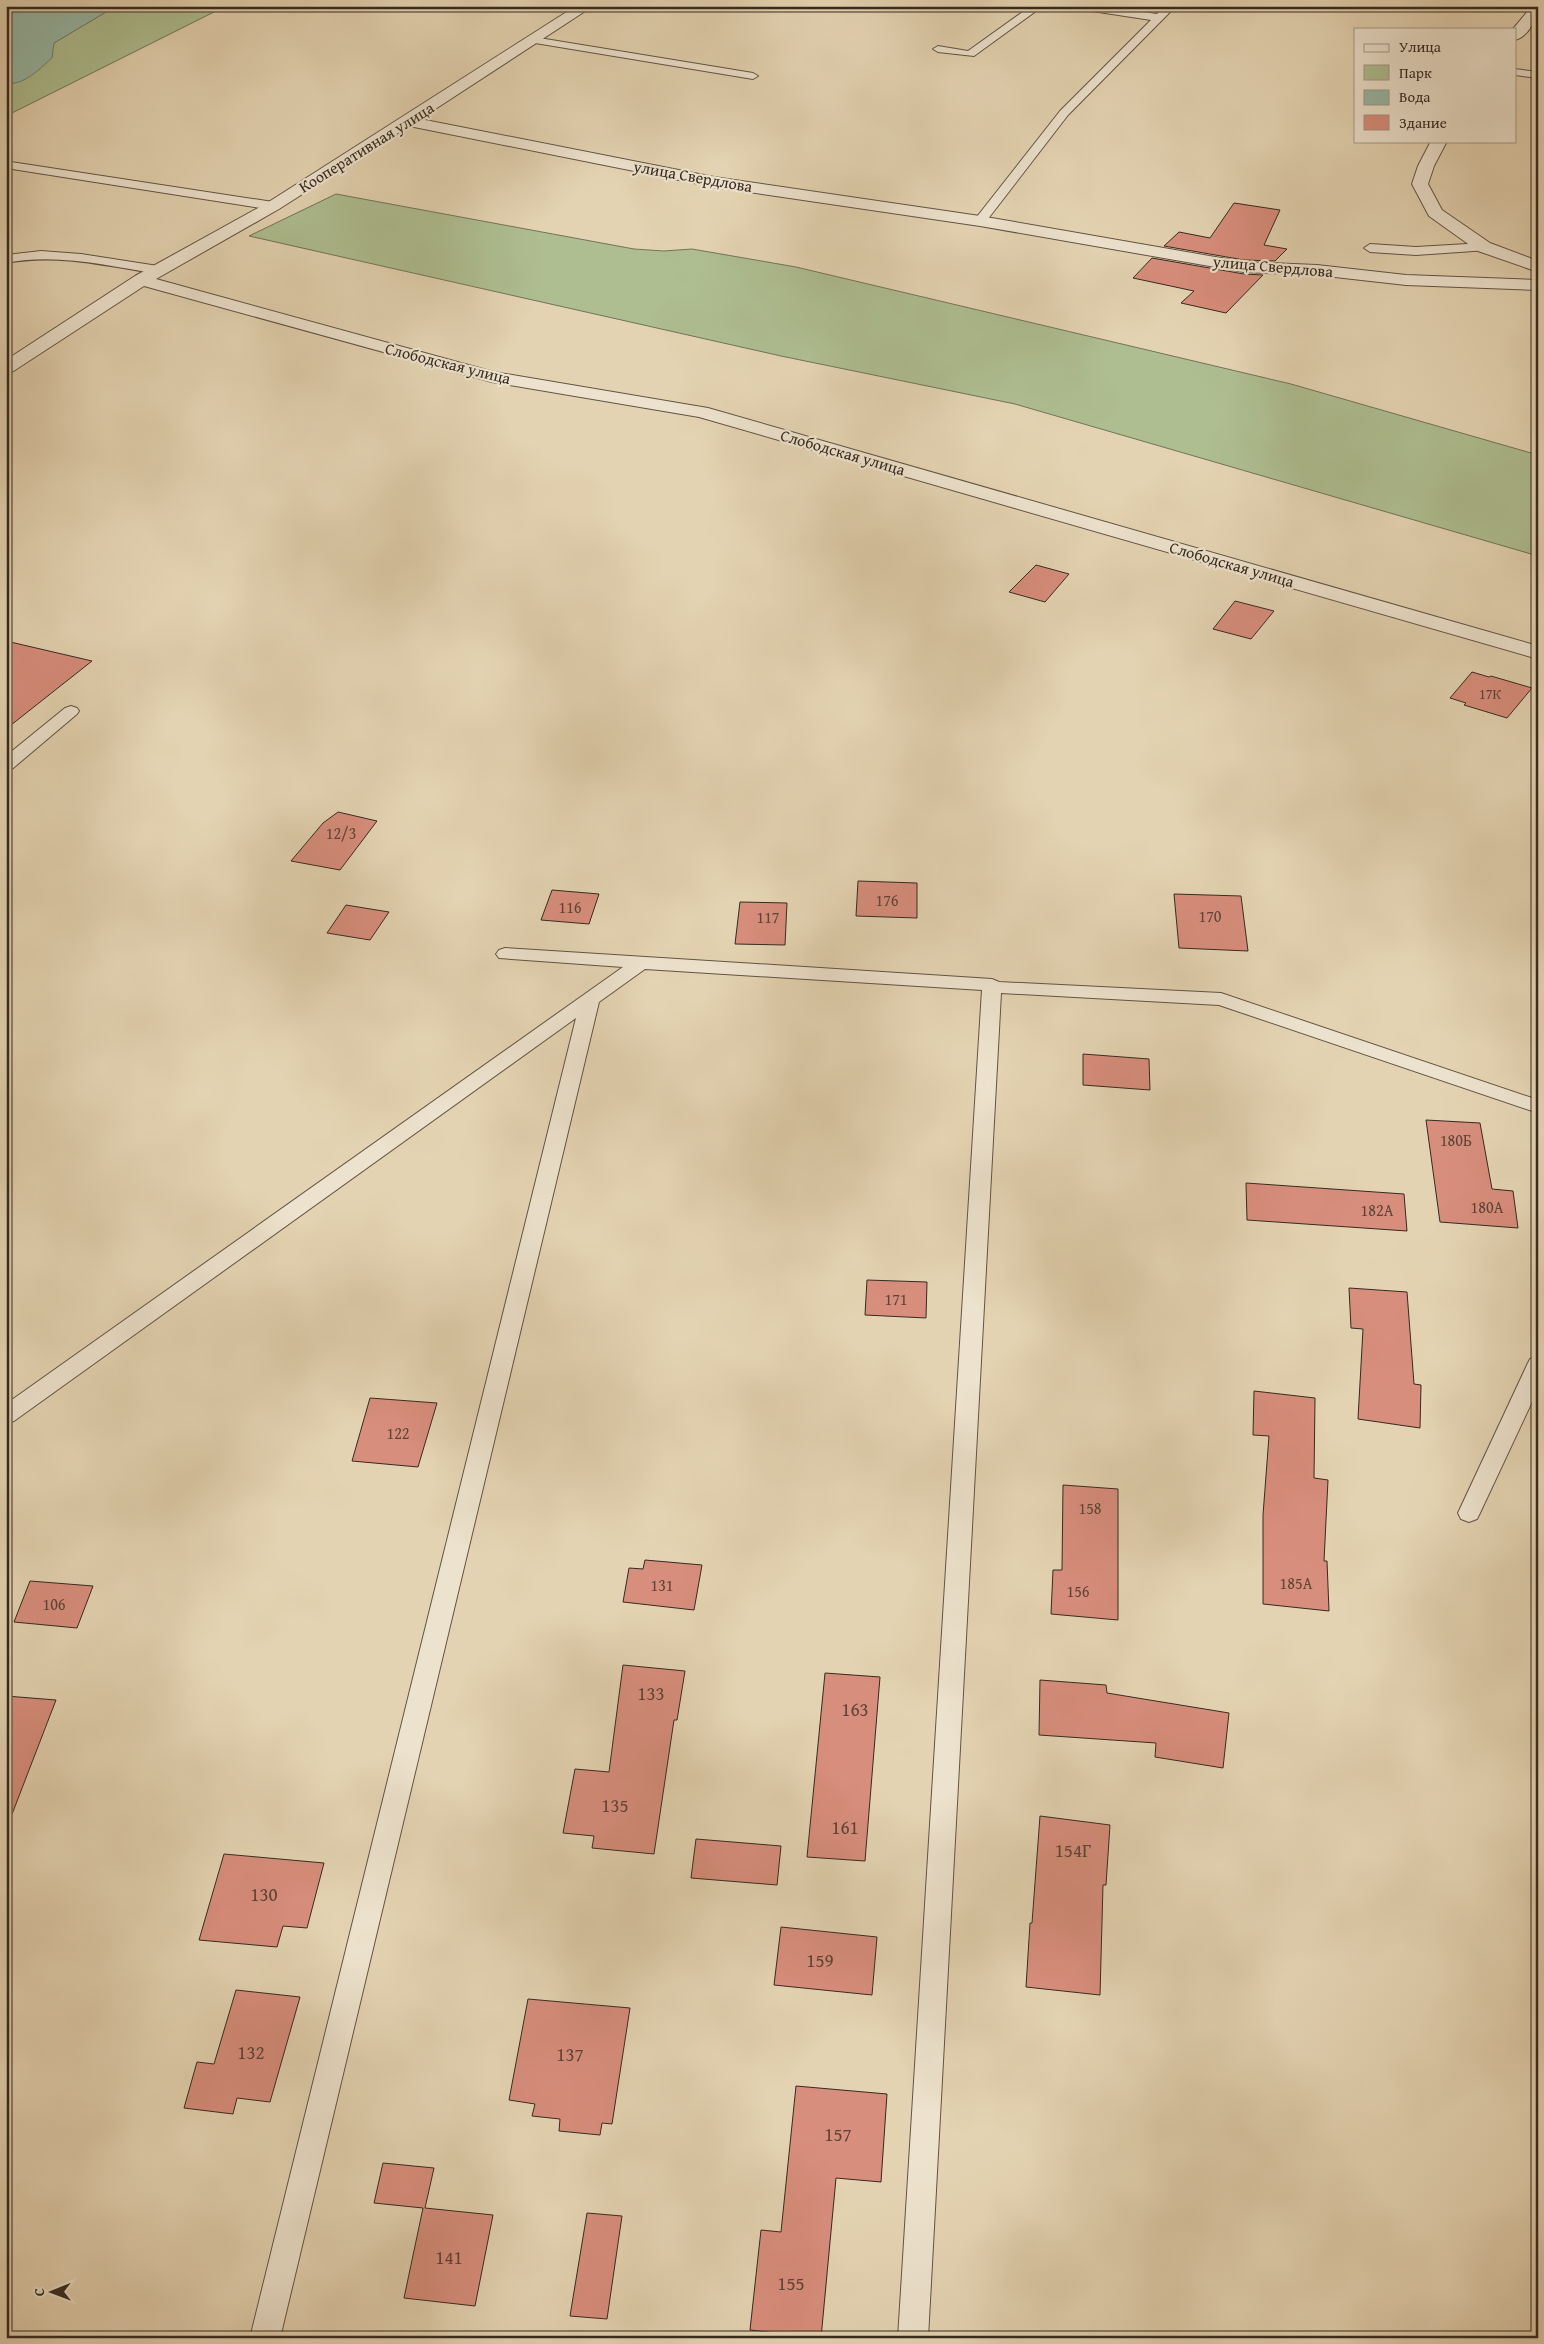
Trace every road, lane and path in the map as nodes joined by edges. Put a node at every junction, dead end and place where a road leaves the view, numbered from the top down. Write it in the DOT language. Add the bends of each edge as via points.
graph roads {
  1 [pos="586,6"];
  2 [pos="1038,6"];
  3 [pos="1079,6"];
  4 [pos="1172,6"];
  5 [pos="1538,8"];
  6 [pos="1160,18"];
  7 [pos="1516,35"];
  8 [pos="534,40"];
  9 [pos="938,49"];
  10 [pos="1516,72"];
  11 [pos="1538,75"];
  12 [pos="753,76"];
  13 [pos="407,122"];
  14 [pos="1438,142"];
  15 [pos="6,167"];
  16 [pos="273,206"];
  17 [pos="980,221"];
  18 [pos="1484,247"];
  19 [pos="1370,248"];
  20 [pos="6,259"];
  21 [pos="1538,267"];
  22 [pos="158,270"];
  23 [pos="142,280"];
  24 [pos="1538,285"];
  25 [pos="6,368"];
  26 [pos="1538,652"];
  27 [pos="71,711"];
  28 [pos="6,765"];
  29 [pos="505,954"];
  30 [pos="641,963"];
  31 [pos="991,987"];
  32 [pos="590,1000"];
  33 [pos="1538,1107"];
  34 [pos="1538,1365"];
  35 [pos="6,1415"];
  36 [pos="1469,1513"];
  37 [pos="265,2338"];
  38 [pos="913,2338"];
  1 -- 8 [label="street, Кооперативная улица"];
  2 -- 9 [label="lane" via="970,54"];
  3 -- 6 [label="lane"];
  4 -- 6 [label="lane"];
  5 -- 7 [label="street"];
  6 -- 17 [label="lane" via="1064,113"];
  8 -- 12 [label="lane"];
  8 -- 13 [label="street, Кооперативная улица"];
  10 -- 11 [label="lane"];
  13 -- 16 [label="street, Кооперативная улица"];
  13 -- 17 [label="street, улица Свердлова" via="714,182"];
  14 -- 18 [label="street" via="1420,184 1435,214"];
  15 -- 16 [label="lane" via="11,165"];
  16 -- 22 [label="street, Кооперативная улица"];
  17 -- 24 [label="street, улица Свердлова" via="1244,267 1317,270 1406,280"];
  18 -- 19 [label="lane" via="1416,251"];
  18 -- 21 [label="street"];
  20 -- 22 [label="lane" via="23,254 44,254"];
  22 -- 23 [label="street, Кооперативная улица"];
  23 -- 25 [label="street, Кооперативная улица"];
  23 -- 26 [label="street, Слободская улица" via="492,377 701,412"];
  27 -- 28 [label="lane"];
  29 -- 30 [label="lane"];
  30 -- 31 [label="lane"];
  30 -- 32 [label="lane"];
  31 -- 33 [label="lane" via="1221,1000"];
  31 -- 38 [label="lane"];
  32 -- 35 [label="lane"];
  32 -- 37 [label="lane"];
  34 -- 36 [label="lane"];
}
